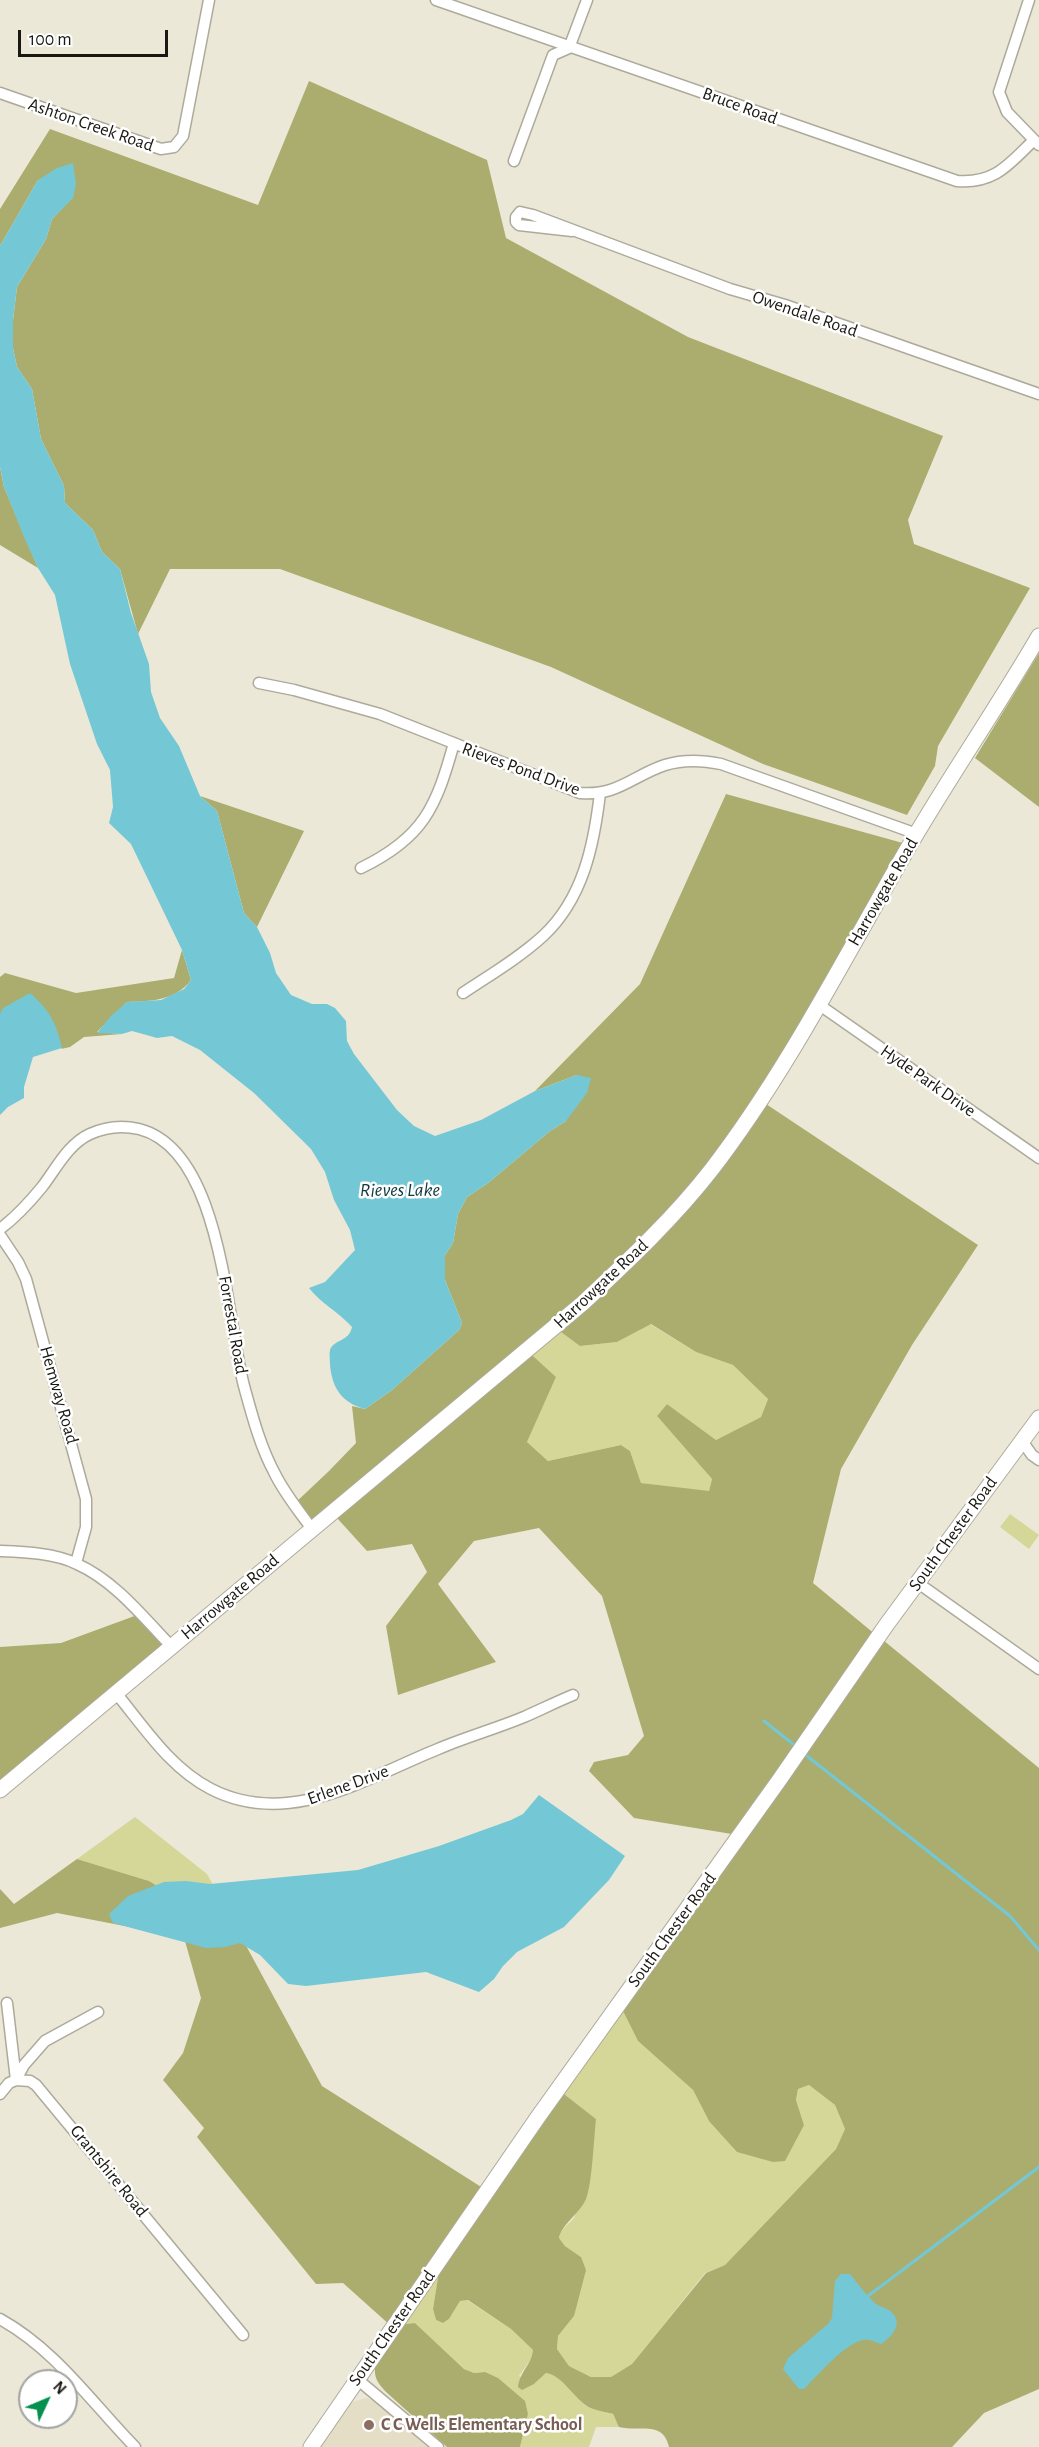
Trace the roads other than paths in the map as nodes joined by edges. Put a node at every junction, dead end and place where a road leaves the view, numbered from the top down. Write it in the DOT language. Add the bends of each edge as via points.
graph roads {
  1 [pos="209,0"];
  2 [pos="436,0"];
  3 [pos="587,0"];
  4 [pos="1029,0"];
  5 [pos="569,48"];
  6 [pos="0,93"];
  7 [pos="1036,142"];
  8 [pos="514,161"];
  9 [pos="572,231"];
  10 [pos="1039,394"];
  11 [pos="1039,636"];
  12 [pos="259,683"];
  13 [pos="454,743"];
  14 [pos="600,793"];
  15 [pos="917,834"];
  16 [pos="360,868"];
  17 [pos="463,993"];
  18 [pos="818,1004"];
  19 [pos="1039,1158"];
  20 [pos="0,1229"];
  21 [pos="0,1235"];
  22 [pos="1039,1418"];
  23 [pos="1022,1441"];
  24 [pos="1039,1447"];
  25 [pos="1039,1460"];
  26 [pos="312,1529"];
  27 [pos="0,1551"];
  28 [pos="76,1563"];
  29 [pos="918,1582"];
  30 [pos="171,1646"];
  31 [pos="1039,1669"];
  32 [pos="116,1693"];
  33 [pos="573,1695"];
  34 [pos="0,1790"];
  35 [pos="7,2003"];
  36 [pos="98,2012"];
  37 [pos="16,2080"];
  38 [pos="0,2094"];
  39 [pos="0,2319"];
  40 [pos="243,2335"];
  41 [pos="357,2379"];
  42 [pos="135,2447"];
  43 [pos="311,2447"];
  44 [pos="438,2447"];
  1 -- 6 [label="street, Ashton Creek Road" via="183,136 174,147 161,149"];
  2 -- 5 [label="street, Bruce Road"];
  3 -- 5 [label="street"];
  4 -- 7 [label="street" via="999,92 1007,112"];
  5 -- 7 [label="street, Bruce Road" via="957,181 982,181 995,175"];
  5 -- 8 [label="street" via="553,55"];
  9 -- 10 [label="street, Owendale Road"];
  11 -- 15 [label="main road, Harrowgate Road"];
  12 -- 13 [label="street, Rieves Pond Drive" via="370,711"];
  13 -- 14 [label="street, Rieves Pond Drive" via="567,789"];
  13 -- 16 [label="street" via="434,803 422,823 400,846"];
  14 -- 15 [label="street, Rieves Pond Drive" via="621,788 662,766 707,761"];
  14 -- 17 [label="street" via="586,865 566,909 542,937"];
  15 -- 18 [label="main road, Harrowgate Road"];
  18 -- 19 [label="street, Hyde Park Drive"];
  18 -- 26 [label="main road, Harrowgate Road" via="743,1127 711,1171 657,1231 583,1303"];
  20 -- 26 [label="street, Forrestal Road" via="22,1210 87,1135 110,1128 133,1128 158,1136 174,1149 193,1178 222,1265 244,1385 264,1450 285,1492"];
  21 -- 28 [label="street, Hemway Road" via="28,1286 86,1499 86,1527"];
  22 -- 23 [label="main road, South Chester Road"];
  23 -- 24 [label="street"];
  23 -- 25 [label="street"];
  23 -- 29 [label="main road, South Chester Road"];
  26 -- 30 [label="main road, Harrowgate Road"];
  27 -- 28 [label="street"];
  28 -- 30 [label="street" via="113,1587"];
  29 -- 31 [label="street"];
  29 -- 41 [label="main road, South Chester Road" via="538,2116"];
  30 -- 32 [label="main road, Harrowgate Road"];
  32 -- 33 [label="street, Erlene Drive" via="165,1753 194,1778 227,1796 272,1805 332,1794"];
  32 -- 34 [label="main road, Harrowgate Road"];
  35 -- 37 [label="street"];
  36 -- 37 [label="street" via="45,2041"];
  37 -- 38 [label="street"];
  37 -- 40 [label="street, Grantshire Road" via="36,2085"];
  39 -- 42 [label="street" via="47,2352"];
  41 -- 43 [label="main road, South Chester Road"];
  41 -- 44 [label="street"];
}
